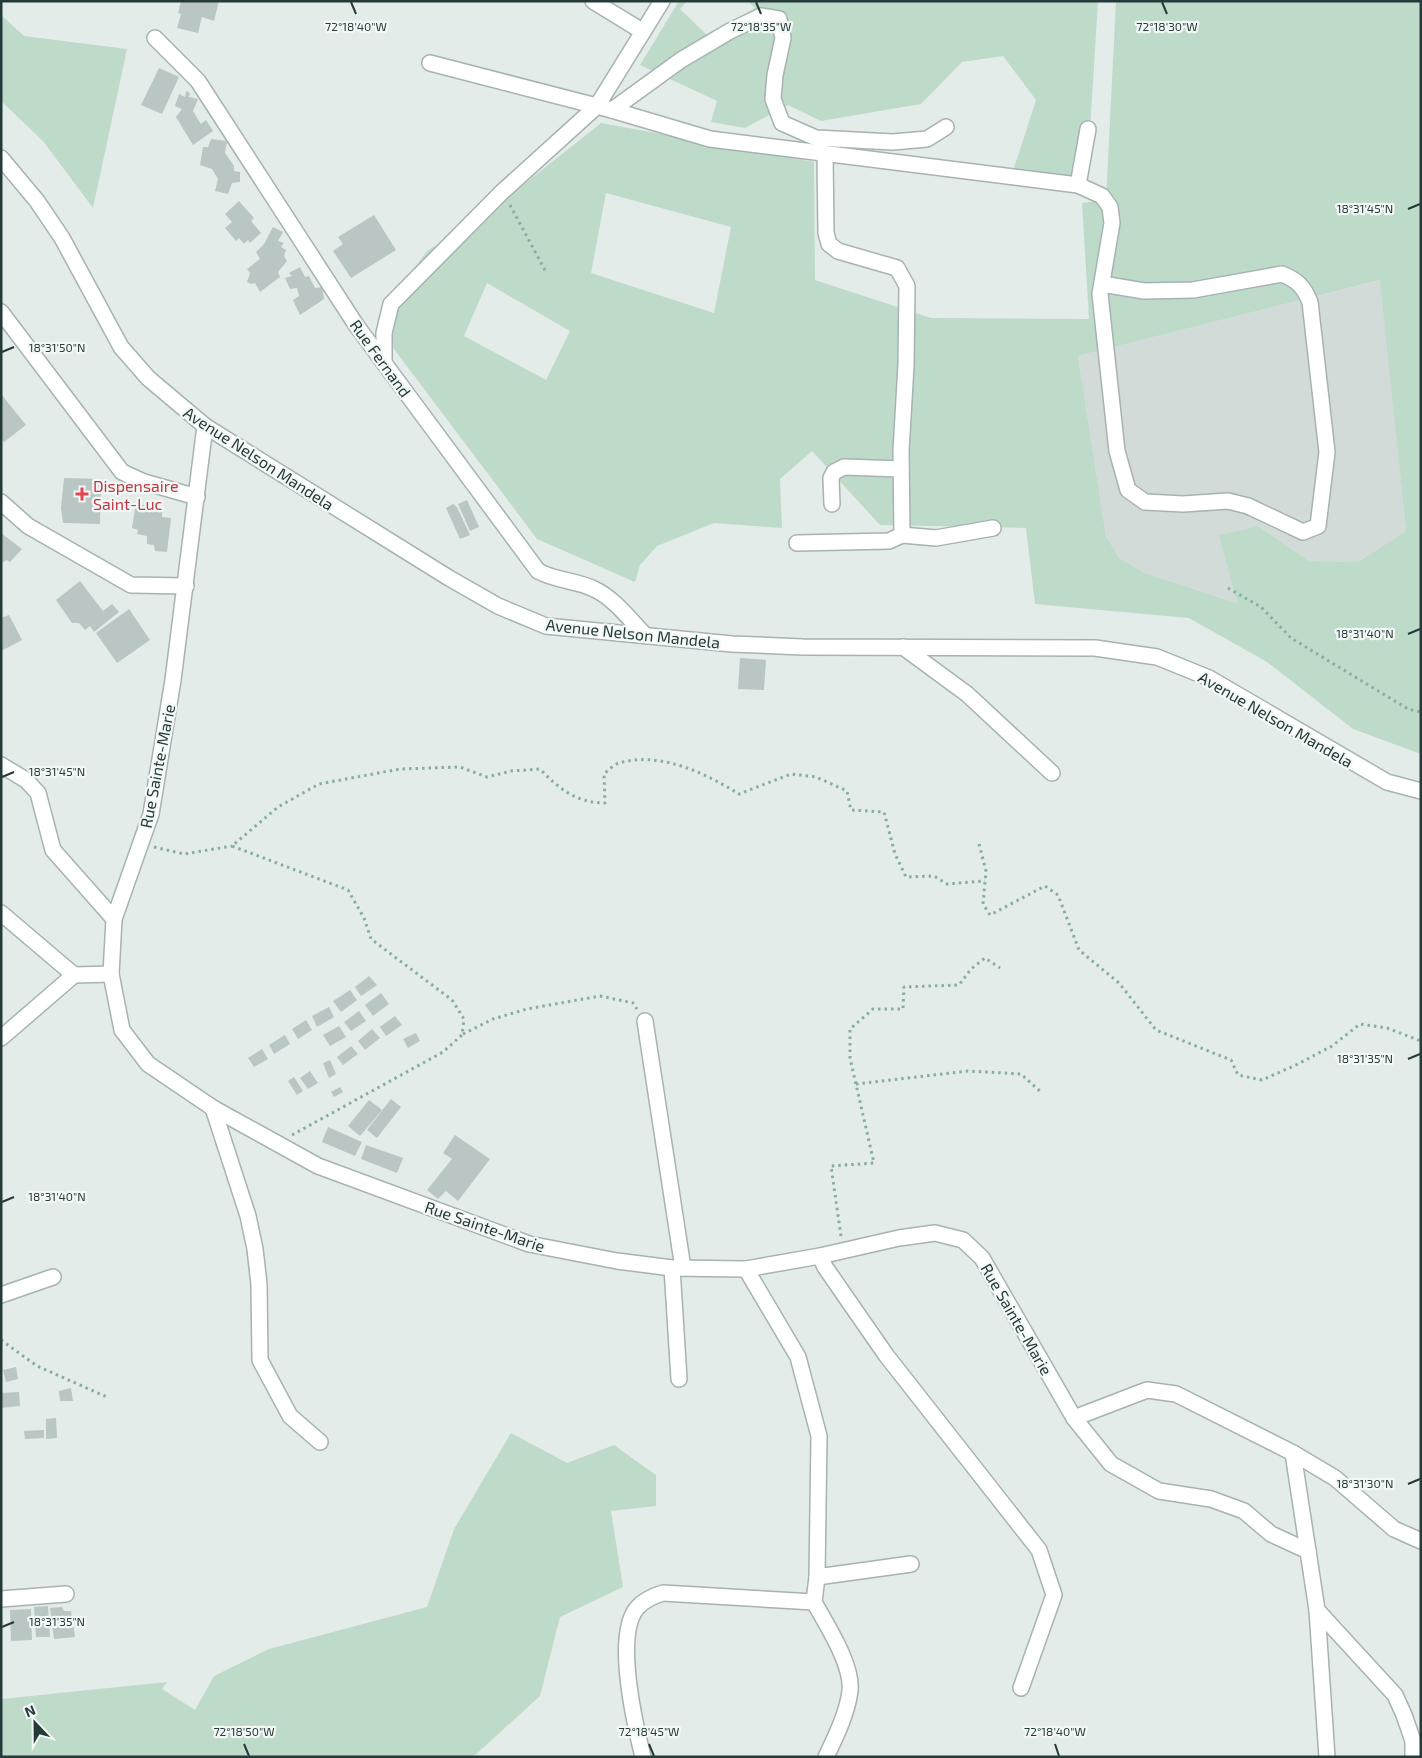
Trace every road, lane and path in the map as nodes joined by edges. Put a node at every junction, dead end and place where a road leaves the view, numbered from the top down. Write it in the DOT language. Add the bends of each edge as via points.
graph roads {
  1 [pos="593,1"];
  2 [pos="662,1"];
  3 [pos="642,31"];
  4 [pos="155,38"];
  5 [pos="430,62"];
  6 [pos="604,108"];
  7 [pos="946,127"];
  8 [pos="1088,129"];
  9 [pos="825,154"];
  10 [pos="1,158"];
  11 [pos="1078,185"];
  12 [pos="502,192"];
  13 [pos="546,272"];
  14 [pos="1102,284"];
  15 [pos="1,312"];
  16 [pos="384,364"];
  17 [pos="205,426"];
  18 [pos="901,469"];
  19 [pos="197,497"];
  20 [pos="1,502"];
  21 [pos="832,504"];
  22 [pos="993,528"];
  23 [pos="902,535"];
  24 [pos="797,543"];
  25 [pos="186,586"];
  26 [pos="1228,588"];
  27 [pos="646,636"];
  28 [pos="903,647"];
  29 [pos="1421,712"];
  30 [pos="1,765"];
  31 [pos="1052,773"];
  32 [pos="1421,791"];
  33 [pos="141,844"];
  34 [pos="979,844"];
  35 [pos="232,846"];
  36 [pos="985,881"];
  37 [pos="1,913"];
  38 [pos="114,919"];
  39 [pos="1000,968"];
  40 [pos="111,974"];
  41 [pos="74,975"];
  42 [pos="645,1021"];
  43 [pos="462,1034"];
  44 [pos="1,1038"];
  45 [pos="1421,1041"];
  46 [pos="856,1084"];
  47 [pos="1042,1093"];
  48 [pos="213,1108"];
  49 [pos="276,1144"];
  50 [pos="843,1251"];
  51 [pos="820,1256"];
  52 [pos="677,1268"];
  53 [pos="746,1268"];
  54 [pos="52,1277"];
  55 [pos="1,1295"];
  56 [pos="1,1340"];
  57 [pos="679,1379"];
  58 [pos="107,1397"];
  59 [pos="1074,1418"];
  60 [pos="320,1442"];
  61 [pos="1294,1453"];
  62 [pos="1421,1541"];
  63 [pos="1308,1551"];
  64 [pos="911,1564"];
  65 [pos="818,1577"];
  66 [pos="66,1594"];
  67 [pos="1,1599"];
  68 [pos="814,1602"];
  69 [pos="1317,1610"];
  70 [pos="1022,1688"];
  71 [pos="644,1757"];
  72 [pos="826,1757"];
  73 [pos="1327,1757"];
  74 [pos="1413,1757"];
  1 -- 3 [label="street"];
  2 -- 3 [label="street"];
  3 -- 6 [label="street"];
  4 -- 16 [label="street, Rue Fernand" via="198,81"];
  5 -- 6 [label="street"];
  6 -- 7 [label="street" via="730,30 761,16 779,20 784,38 773,100 782,123 816,138 893,142 927,139"];
  6 -- 9 [label="street" via="710,140"];
  6 -- 12 [label="street"];
  8 -- 11 [label="street"];
  9 -- 11 [label="street"];
  9 -- 18 [label="street" via="826,233 829,244 838,250 897,268 907,286"];
  10 -- 17 [label="street, Avenue Nelson Mandela" via="37,201 62,238 121,347 148,378"];
  11 -- 14 [label="street" via="1102,196 1110,207 1112,223"];
  12 -- 13 [label="path"];
  12 -- 16 [label="street" via="390,304 384,333"];
  14 -- 14 [label="street" via="1144,291 1193,290 1282,274 1296,280 1310,302 1327,452 1318,526 1303,532 1248,506 1228,501 1145,502 1128,490 1117,451 1100,294"];
  15 -- 19 [label="street" via="122,472 144,482"];
  16 -- 27 [label="street, Rue Fernand" via="538,571 594,589 610,600"];
  17 -- 19 [label="street, Rue Sainte-Marie"];
  17 -- 27 [label="street, Avenue Nelson Mandela" via="498,606 546,626"];
  18 -- 21 [label="street" via="844,466 838,469 831,478"];
  18 -- 23 [label="street"];
  19 -- 25 [label="street, Rue Sainte-Marie"];
  20 -- 25 [label="street" via="28,526 131,585"];
  22 -- 23 [label="street" via="936,538"];
  23 -- 24 [label="street" via="889,540"];
  25 -- 33 [label="street, Rue Sainte-Marie" via="151,814"];
  26 -- 29 [label="path" via="1261,607 1291,638 1408,709"];
  27 -- 28 [label="street, Avenue Nelson Mandela" via="732,644"];
  28 -- 31 [label="street" via="967,694"];
  28 -- 32 [label="street, Avenue Nelson Mandela" via="1095,648 1157,657 1217,682 1387,782"];
  30 -- 38 [label="street" via="26,780 38,793 53,850"];
  33 -- 35 [label="path" via="184,854"];
  33 -- 38 [label="street, Rue Sainte-Marie"];
  34 -- 36 [label="path" via="986,870"];
  35 -- 36 [label="path" via="278,807 319,784 400,769 460,767 487,777 540,769 557,786 589,803 605,803 604,774 617,763 648,760 691,769 739,794 791,774 816,777 847,791 851,810 884,812 895,854 906,877 934,876 948,884"];
  35 -- 43 [label="path" via="348,890 364,918 371,939 452,1000 464,1019"];
  36 -- 45 [label="path" via="983,904 990,914 1045,886 1058,895 1079,950 1119,983 1156,1030 1231,1060 1238,1075 1262,1080 1332,1046 1360,1024 1387,1028"];
  37 -- 41 [label="street"];
  38 -- 40 [label="street, Rue Sainte-Marie"];
  39 -- 46 [label="path" via="985,958 959,985 904,987 903,1009 873,1009 850,1029 850,1058"];
  40 -- 41 [label="street"];
  40 -- 48 [label="street, Rue Sainte-Marie" via="122,1030 148,1064"];
  41 -- 44 [label="street"];
  42 -- 43 [label="path" via="632,1003 600,996 492,1019"];
  42 -- 52 [label="street"];
  43 -- 49 [label="path" via="443,1052"];
  46 -- 47 [label="path" via="968,1071 1021,1074"];
  46 -- 50 [label="path" via="874,1163 831,1166"];
  48 -- 49 [label="street, Rue Sainte-Marie"];
  48 -- 60 [label="street" via="248,1216 255,1250 260,1360 290,1416"];
  49 -- 52 [label="street, Rue Sainte-Marie" via="318,1166 529,1244 617,1261"];
  50 -- 51 [label="street, Rue Sainte-Marie"];
  50 -- 59 [label="street, Rue Sainte-Marie" via="935,1233 963,1240 986,1265"];
  51 -- 53 [label="street, Rue Sainte-Marie"];
  51 -- 70 [label="street" via="886,1355 1039,1550 1054,1595"];
  52 -- 53 [label="street, Rue Sainte-Marie"];
  52 -- 57 [label="street"];
  53 -- 65 [label="street" via="798,1357 819,1436"];
  54 -- 55 [label="street"];
  56 -- 58 [label="path" via="37,1366"];
  59 -- 61 [label="street" via="1147,1390 1158,1390 1176,1394"];
  59 -- 63 [label="street, Rue Sainte-Marie" via="1111,1464 1119,1469 1159,1491 1211,1499 1244,1511 1271,1534"];
  61 -- 62 [label="street" via="1335,1478 1394,1529"];
  61 -- 63 [label="street"];
  63 -- 69 [label="street"];
  64 -- 65 [label="street"];
  65 -- 68 [label="street"];
  66 -- 67 [label="street"];
  68 -- 71 [label="street" via="663,1593 650,1597 636,1609 628,1624 628,1686"];
  68 -- 72 [label="street" via="843,1656 850,1689 842,1721"];
  69 -- 73 [label="street"];
  69 -- 74 [label="street" via="1395,1696 1413,1741"];
}
